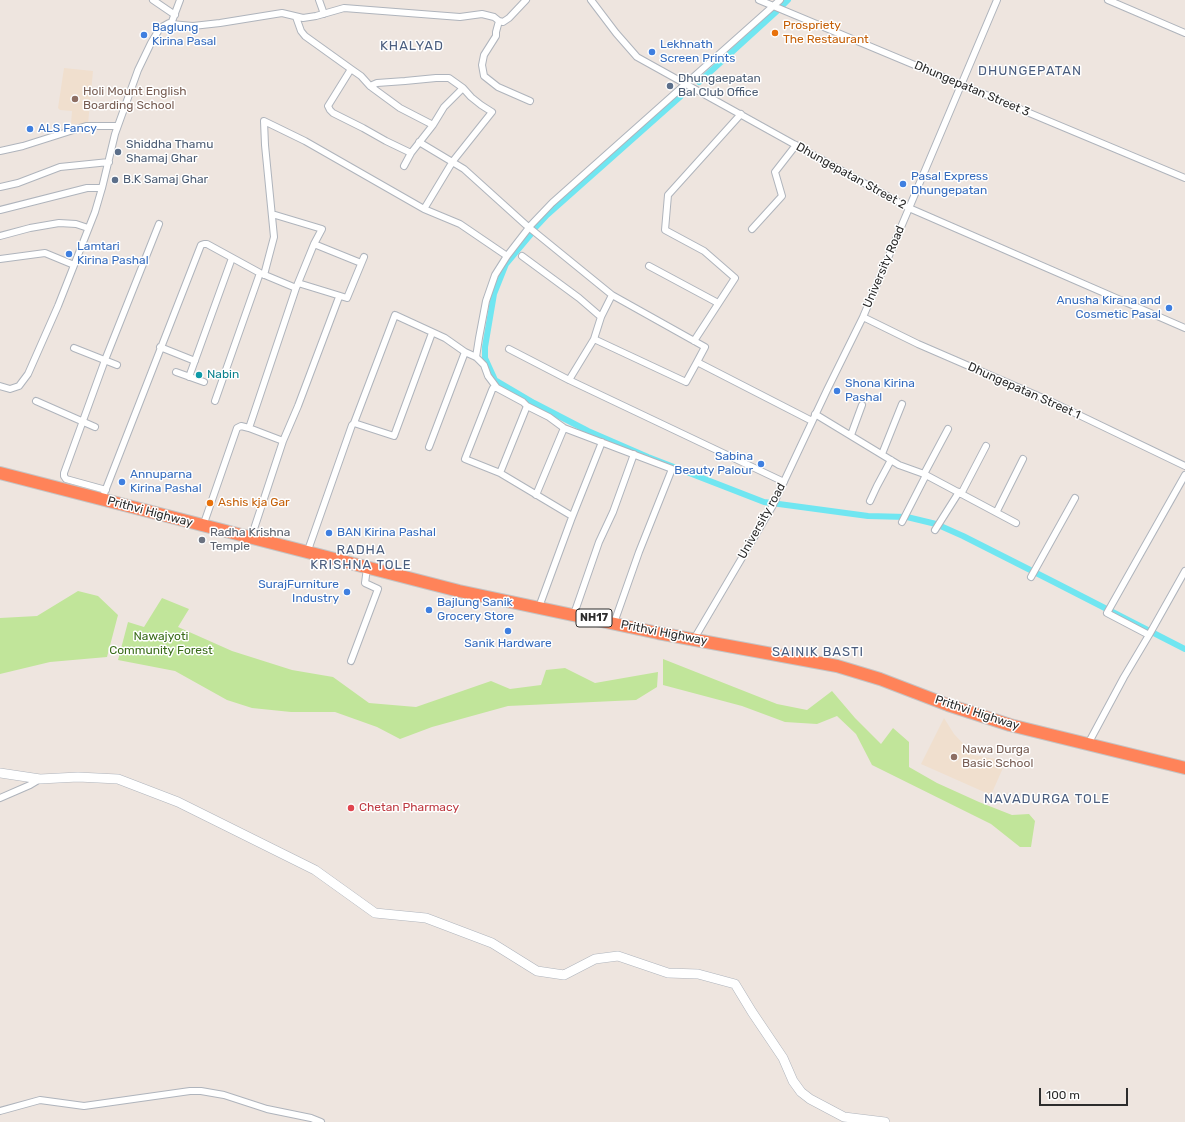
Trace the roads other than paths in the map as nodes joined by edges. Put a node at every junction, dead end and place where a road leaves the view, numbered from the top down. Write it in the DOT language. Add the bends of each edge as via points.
graph roads {
  1 [pos="153,0"];
  2 [pos="180,0"];
  3 [pos="319,0"];
  4 [pos="526,0"];
  5 [pos="591,0"];
  6 [pos="759,0"];
  7 [pos="780,0"];
  8 [pos="997,0"];
  9 [pos="1108,0"];
  10 [pos="774,6"];
  11 [pos="175,15"];
  12 [pos="321,15"];
  13 [pos="296,17"];
  14 [pos="499,21"];
  15 [pos="171,24"];
  16 [pos="1185,33"];
  17 [pos="351,69"];
  18 [pos="687,84"];
  19 [pos="961,84"];
  20 [pos="370,86"];
  21 [pos="463,88"];
  22 [pos="530,101"];
  23 [pos="741,114"];
  24 [pos="433,125"];
  25 [pos="117,126"];
  26 [pos="419,142"];
  27 [pos="796,145"];
  28 [pos="0,151"];
  29 [pos="411,153"];
  30 [pos="109,162"];
  31 [pos="453,162"];
  32 [pos="404,166"];
  33 [pos="1185,178"];
  34 [pos="0,187"];
  35 [pos="102,188"];
  36 [pos="909,208"];
  37 [pos="424,209"];
  38 [pos="0,210"];
  39 [pos="272,214"];
  40 [pos="159,224"];
  41 [pos="529,227"];
  42 [pos="88,228"];
  43 [pos="752,229"];
  44 [pos="0,236"];
  45 [pos="314,244"];
  46 [pos="507,256"];
  47 [pos="522,256"];
  48 [pos="232,258"];
  49 [pos="0,259"];
  50 [pos="74,265"];
  51 [pos="649,266"];
  52 [pos="262,274"];
  53 [pos="297,285"];
  54 [pos="612,295"];
  55 [pos="338,296"];
  56 [pos="718,303"];
  57 [pos="601,317"];
  58 [pos="863,317"];
  59 [pos="1185,328"];
  60 [pos="432,332"];
  61 [pos="594,339"];
  62 [pos="694,340"];
  63 [pos="74,348"];
  64 [pos="160,348"];
  65 [pos="509,349"];
  66 [pos="465,352"];
  67 [pos="476,357"];
  68 [pos="105,360"];
  69 [pos="195,361"];
  70 [pos="697,362"];
  71 [pos="117,364"];
  72 [pos="176,372"];
  73 [pos="189,377"];
  74 [pos="569,380"];
  75 [pos="204,382"];
  76 [pos="0,386"];
  77 [pos="497,388"];
  78 [pos="822,399"];
  79 [pos="36,401"];
  80 [pos="215,401"];
  81 [pos="902,404"];
  82 [pos="862,405"];
  83 [pos="527,406"];
  84 [pos="815,414"];
  85 [pos="812,421"];
  86 [pos="83,422"];
  87 [pos="354,423"];
  88 [pos="95,427"];
  89 [pos="248,428"];
  90 [pos="564,428"];
  91 [pos="948,429"];
  92 [pos="851,435"];
  93 [pos="283,441"];
  94 [pos="602,442"];
  95 [pos="986,446"];
  96 [pos="429,447"];
  97 [pos="634,454"];
  98 [pos="882,454"];
  99 [pos="1023,459"];
  100 [pos="891,460"];
  101 [pos="1185,466"];
  102 [pos="0,473"];
  103 [pos="500,473"];
  104 [pos="925,475"];
  105 [pos="1185,475"];
  106 [pos="784,482"];
  107 [pos="960,493"];
  108 [pos="104,495"];
  109 [pos="536,495"];
  110 [pos="1075,498"];
  111 [pos="870,501"];
  112 [pos="997,511"];
  113 [pos="572,516"];
  114 [pos="902,522"];
  115 [pos="1016,523"];
  116 [pos="203,526"];
  117 [pos="935,530"];
  118 [pos="251,538"];
  119 [pos="307,553"];
  120 [pos="367,568"];
  121 [pos="1185,571"];
  122 [pos="1031,577"];
  123 [pos="539,607"];
  124 [pos="574,614"];
  125 [pos="614,623"];
  126 [pos="1149,635"];
  127 [pos="694,638"];
  128 [pos="351,661"];
  129 [pos="1088,744"];
  130 [pos="1185,768"];
  131 [pos="0,773"];
  132 [pos="40,779"];
  133 [pos="0,798"];
  134 [pos="0,1111"];
  135 [pos="321,1122"];
  136 [pos="885,1122"];
  1 -- 11 [label="street"];
  2 -- 11 [label="street"];
  3 -- 12 [label="street"];
  4 -- 14 [label="street" via="509,18 503,22"];
  5 -- 18 [label="street, Dhungepatan Street 2" via="637,57"];
  6 -- 10 [label="street, Dhungepatan Street 3"];
  7 -- 10 [label="street"];
  8 -- 19 [label="street, University Road"];
  9 -- 16 [label="street"];
  10 -- 18 [label="street"];
  10 -- 19 [label="street, Dhungepatan Street 3"];
  11 -- 15 [label="street"];
  12 -- 13 [label="street"];
  12 -- 14 [label="street" via="344,8 460,17 482,14"];
  13 -- 15 [label="street" via="282,13 193,26"];
  13 -- 17 [label="street" via="305,36"];
  14 -- 22 [label="street" via="496,36 484,55 484,76 498,87"];
  15 -- 25 [label="street" via="160,28 151,43"];
  17 -- 20 [label="street"];
  17 -- 29 [label="street" via="328,106 330,110 386,142"];
  18 -- 23 [label="street, Dhungepatan Street 2"];
  18 -- 41 [label="street" via="552,203"];
  19 -- 33 [label="street, Dhungepatan Street 3"];
  19 -- 36 [label="street, University Road"];
  20 -- 21 [label="street" via="377,83 449,78"];
  20 -- 24 [label="street" via="400,108"];
  21 -- 24 [label="street" via="444,107"];
  21 -- 31 [label="street" via="492,112"];
  23 -- 27 [label="street, Dhungepatan Street 2"];
  23 -- 56 [label="street" via="668,195 665,230 704,251 735,278"];
  24 -- 26 [label="street"];
  25 -- 28 [label="street" via="86,126"];
  25 -- 30 [label="street"];
  26 -- 29 [label="street"];
  26 -- 31 [label="street"];
  27 -- 36 [label="street, Dhungepatan Street 2"];
  27 -- 43 [label="street" via="775,172 782,196"];
  29 -- 32 [label="street"];
  30 -- 34 [label="street" via="60,168"];
  30 -- 35 [label="street"];
  31 -- 37 [label="street"];
  31 -- 41 [label="street"];
  35 -- 38 [label="street" via="87,188"];
  35 -- 42 [label="street"];
  36 -- 58 [label="street, University Road"];
  36 -- 59 [label="street, Dhungepatan Street 2"];
  37 -- 39 [label="street" via="305,141 264,121"];
  37 -- 46 [label="street" via="460,224"];
  39 -- 45 [label="street" via="322,229"];
  39 -- 52 [label="street" via="274,237"];
  40 -- 68 [label="street"];
  41 -- 46 [label="street"];
  41 -- 54 [label="street"];
  42 -- 44 [label="street" via="59,223"];
  42 -- 50 [label="street"];
  45 -- 53 [label="street"];
  45 -- 55 [label="street" via="362,260 347,298"];
  46 -- 67 [label="street" via="495,275 486,300"];
  47 -- 57 [label="street" via="580,298"];
  48 -- 52 [label="street"];
  48 -- 64 [label="street" via="207,244 200,247"];
  48 -- 69 [label="street"];
  49 -- 50 [label="street" via="45,253"];
  50 -- 76 [label="street" via="28,374 19,386 10,389"];
  51 -- 56 [label="street"];
  52 -- 53 [label="street"];
  52 -- 80 [label="street"];
  53 -- 55 [label="street"];
  53 -- 89 [label="street"];
  54 -- 57 [label="street"];
  54 -- 62 [label="street"];
  55 -- 93 [label="street"];
  56 -- 62 [label="street"];
  57 -- 61 [label="street"];
  58 -- 78 [label="street, University Road"];
  58 -- 101 [label="street, Dhungepatan Street 1" via="918,344 1052,402"];
  60 -- 66 [label="street"];
  60 -- 87 [label="street" via="394,436"];
  60 -- 87 [label="street" via="395,315"];
  61 -- 70 [label="street" via="686,382"];
  61 -- 74 [label="street"];
  62 -- 70 [label="street" via="705,347"];
  63 -- 68 [label="street"];
  64 -- 69 [label="street"];
  64 -- 108 [label="street"];
  65 -- 74 [label="street"];
  66 -- 67 [label="street"];
  66 -- 96 [label="street"];
  67 -- 77 [label="street" via="484,365"];
  68 -- 71 [label="street"];
  68 -- 86 [label="street"];
  69 -- 73 [label="street"];
  70 -- 85 [label="street"];
  72 -- 73 [label="street"];
  73 -- 75 [label="street"];
  74 -- 106 [label="street"];
  77 -- 83 [label="street"];
  77 -- 103 [label="street" via="492,390 465,459"];
  78 -- 84 [label="street, University road"];
  79 -- 86 [label="street"];
  81 -- 98 [label="street"];
  82 -- 92 [label="street"];
  83 -- 90 [label="street"];
  83 -- 103 [label="street"];
  84 -- 85 [label="street, University road"];
  84 -- 92 [label="street"];
  85 -- 106 [label="street, University road"];
  86 -- 88 [label="street"];
  86 -- 108 [label="street" via="64,476"];
  87 -- 119 [label="street"];
  89 -- 93 [label="street"];
  89 -- 116 [label="street" via="237,428"];
  90 -- 94 [label="street"];
  90 -- 109 [label="street"];
  91 -- 104 [label="street"];
  92 -- 98 [label="street"];
  93 -- 118 [label="street"];
  94 -- 97 [label="street"];
  94 -- 113 [label="street"];
  95 -- 107 [label="street"];
  97 -- 124 [label="street"];
  97 -- 125 [label="street" via="672,469"];
  98 -- 100 [label="street"];
  99 -- 112 [label="street"];
  100 -- 104 [label="street"];
  100 -- 111 [label="street"];
  102 -- 108 [label="highway, Prithvi Highway / NH17"];
  103 -- 109 [label="street"];
  104 -- 107 [label="street"];
  104 -- 114 [label="street"];
  105 -- 126 [label="street" via="1107,613"];
  106 -- 127 [label="street, University road" via="772,507"];
  107 -- 112 [label="street"];
  107 -- 117 [label="street"];
  108 -- 116 [label="highway, Prithvi Highway / NH17"];
  109 -- 113 [label="street"];
  110 -- 122 [label="street"];
  112 -- 115 [label="street"];
  113 -- 123 [label="street"];
  116 -- 118 [label="highway, Prithvi Highway / NH17"];
  118 -- 119 [label="highway, Prithvi Highway / NH17"];
  119 -- 120 [label="highway, Prithvi Highway / NH17"];
  120 -- 123 [label="highway, Prithvi Highway / NH17" via="459,591"];
  120 -- 128 [label="street" via="365,583 378,589"];
  121 -- 126 [label="street"];
  123 -- 124 [label="highway, Prithvi Highway / NH17"];
  124 -- 125 [label="highway, Prithvi Highway / NH17"];
  125 -- 127 [label="highway, Prithvi Highway / NH17"];
  126 -- 129 [label="street"];
  127 -- 129 [label="highway, Prithvi Highway / NH17" via="837,666 1002,722"];
  129 -- 130 [label="highway, Prithvi Highway / NH17"];
  131 -- 132 [label="street"];
  132 -- 133 [label="street"];
  132 -- 136 [label="street" via="118,779 178,802 315,870 375,913 426,918 492,943 537,971 564,975 595,958 618,956 668,973 698,974 735,984 783,1058 801,1092 844,1117"];
  134 -- 135 [label="street" via="40,1100 84,1106 201,1091"];
}
